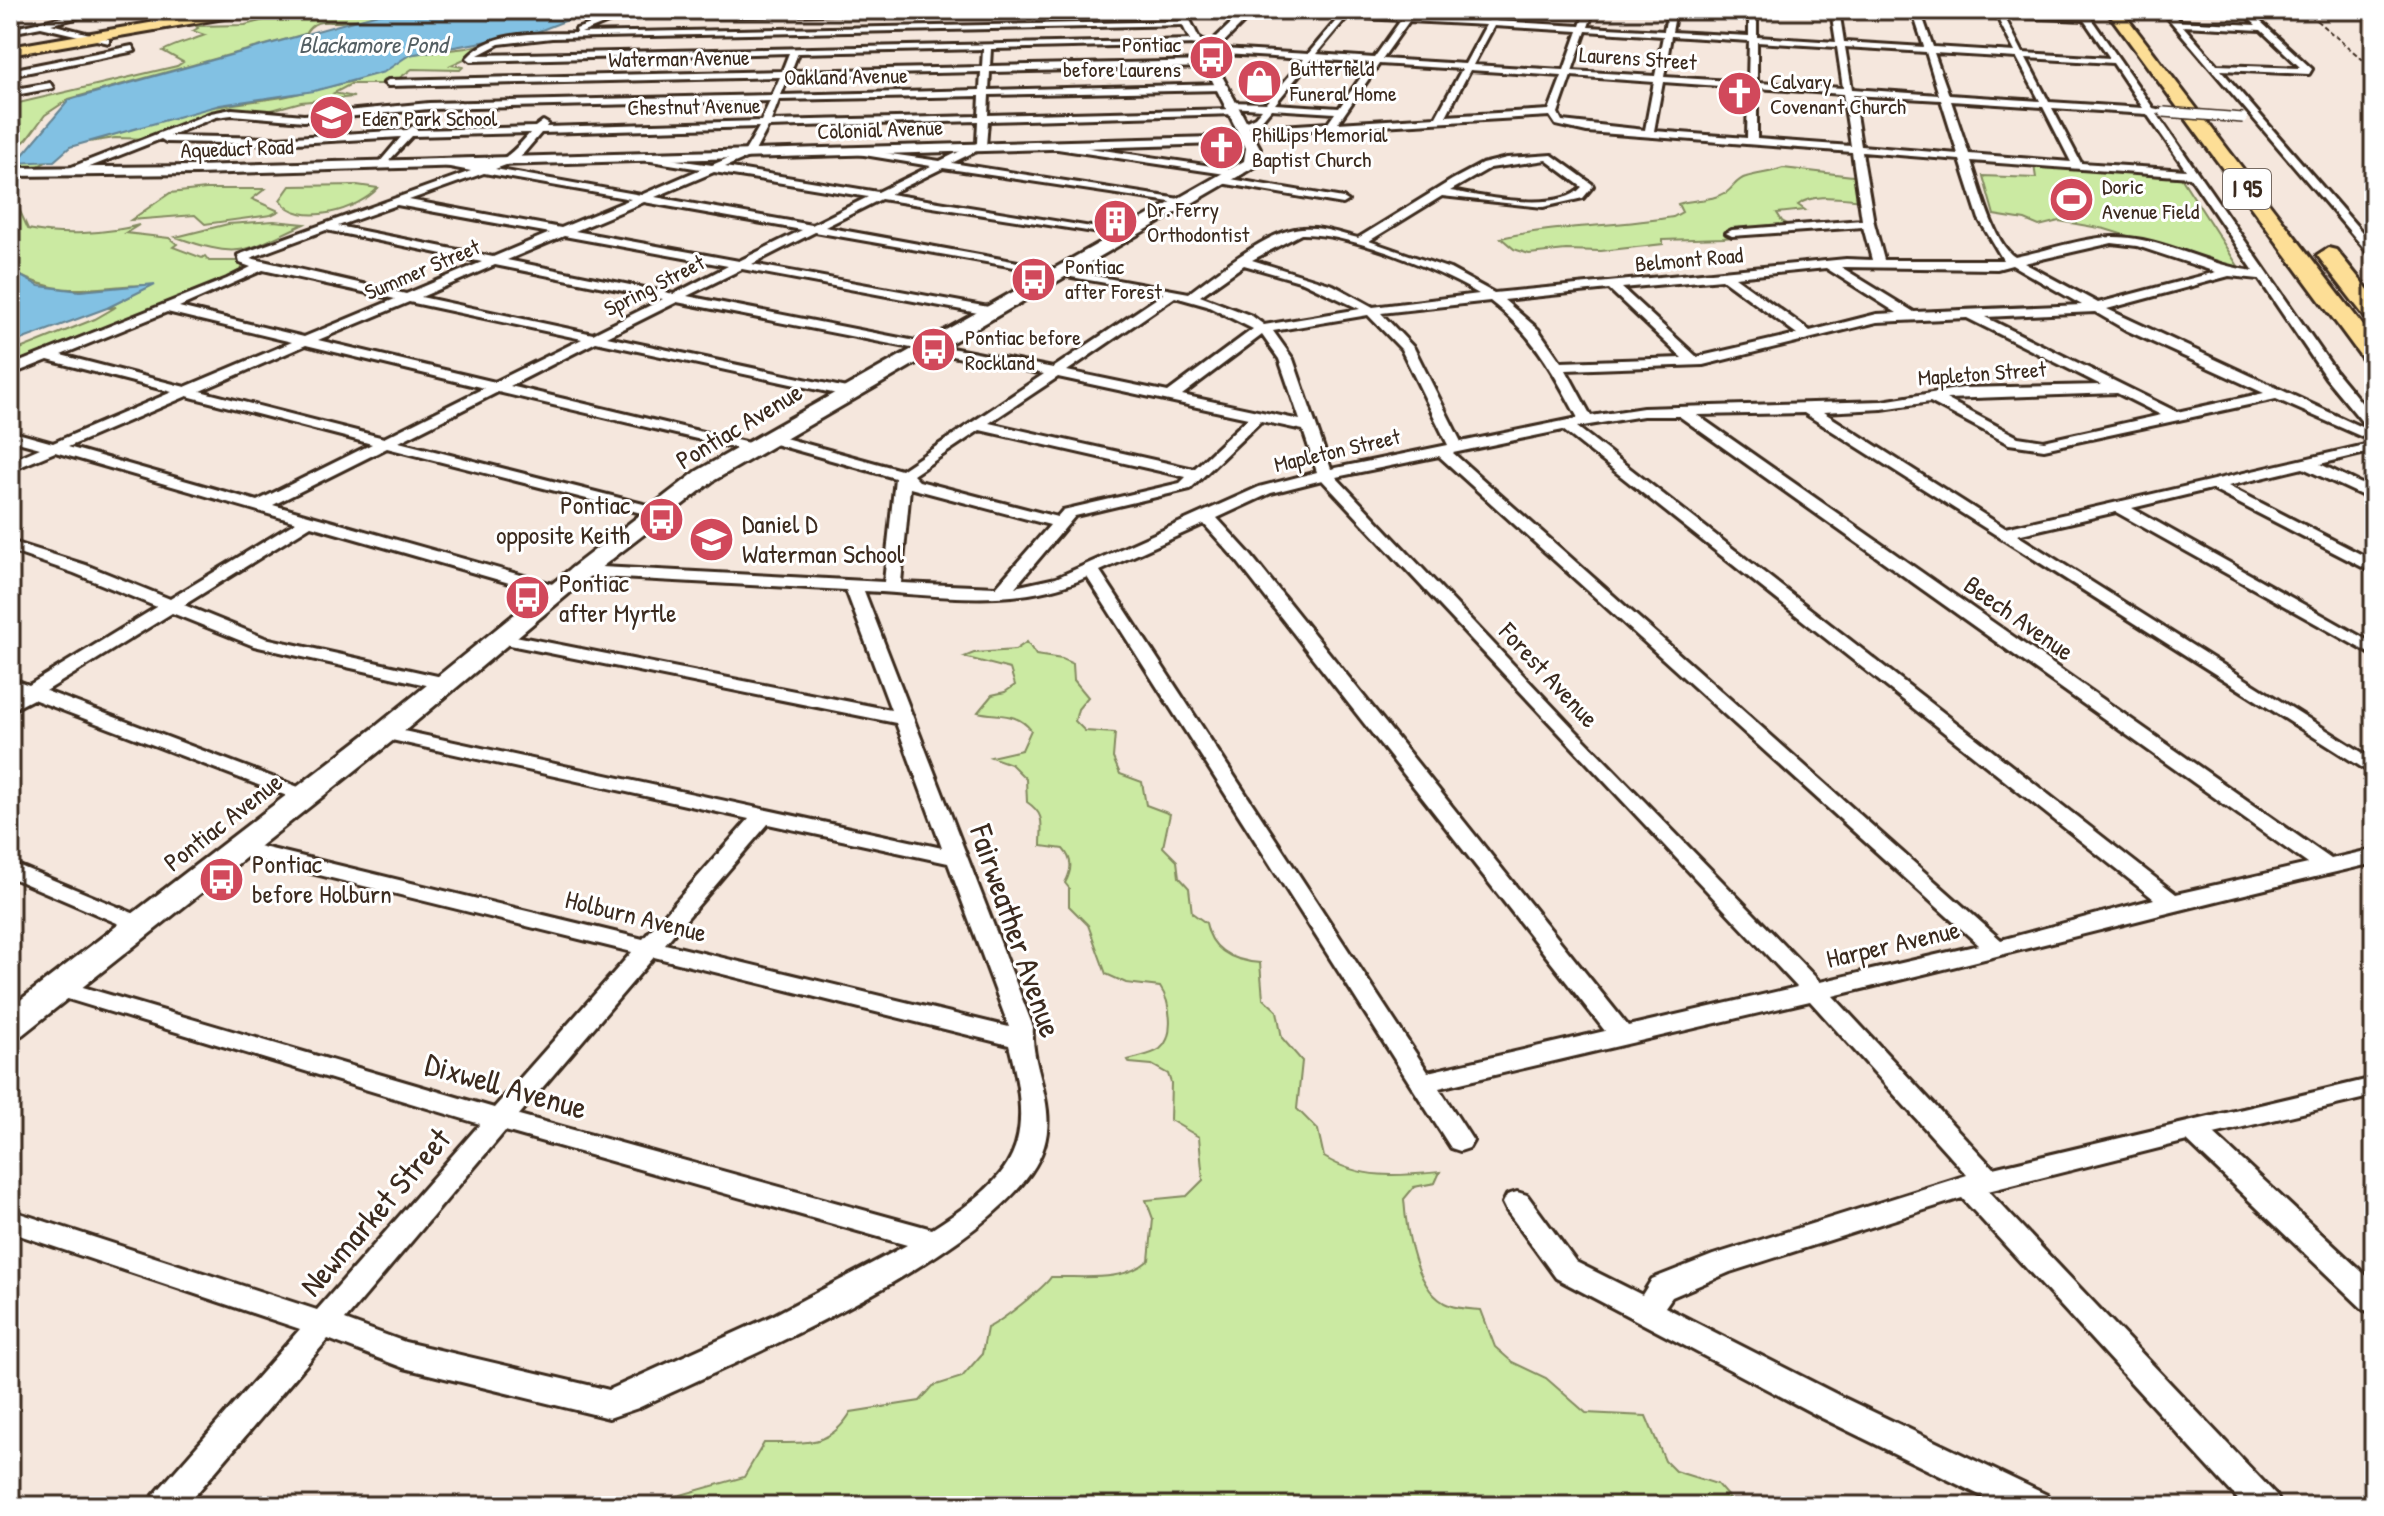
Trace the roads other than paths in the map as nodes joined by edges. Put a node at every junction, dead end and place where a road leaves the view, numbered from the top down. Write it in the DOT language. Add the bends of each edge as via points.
graph roads {
  1 [pos="105,10"];
  2 [pos="138,10"];
  3 [pos="242,10"];
  4 [pos="644,10"];
  5 [pos="668,10"];
  6 [pos="987,10"];
  7 [pos="1180,10"];
  8 [pos="1251,10"];
  9 [pos="1274,10"];
  10 [pos="1498,10"];
  11 [pos="1590,10"];
  12 [pos="1672,10"];
  13 [pos="1753,10"];
  14 [pos="1835,10"];
  15 [pos="1916,10"];
  16 [pos="1944,10"];
  17 [pos="2165,10"];
  18 [pos="2244,10"];
  19 [pos="1348,12"];
  20 [pos="1998,12"];
  21 [pos="810,13"];
  22 [pos="2119,13"];
  23 [pos="1410,14"];
  24 [pos="2084,14"];
  25 [pos="163,23"];
  26 [pos="1187,23"];
  27 [pos="1491,23"];
  28 [pos="2176,23"];
  29 [pos="44,25"];
  30 [pos="986,27"];
  31 [pos="1584,28"];
  32 [pos="2263,28"];
  33 [pos="10,31"];
  34 [pos="803,31"];
  35 [pos="1669,33"];
  36 [pos="87,36"];
  37 [pos="567,36"];
  38 [pos="1753,39"];
  39 [pos="1840,44"];
  40 [pos="987,48"];
  41 [pos="132,49"];
  42 [pos="1930,49"];
  43 [pos="10,51"];
  44 [pos="1207,51"];
  45 [pos="794,52"];
  46 [pos="145,53"];
  47 [pos="2021,55"];
  48 [pos="598,56"];
  49 [pos="1311,56"];
  50 [pos="1377,61"];
  51 [pos="2116,61"];
  52 [pos="1467,66"];
  53 [pos="2213,67"];
  54 [pos="987,69"];
  55 [pos="10,73"];
  56 [pos="1567,73"];
  57 [pos="786,74"];
  58 [pos="579,79"];
  59 [pos="1659,79"];
  60 [pos="1752,85"];
  61 [pos="50,86"];
  62 [pos="1848,92"];
  63 [pos="10,93"];
  64 [pos="986,93"];
  65 [pos="776,98"];
  66 [pos="1946,98"];
  67 [pos="561,103"];
  68 [pos="2047,105"];
  69 [pos="429,106"];
  70 [pos="1269,106"];
  71 [pos="1341,111"];
  72 [pos="2150,111"];
  73 [pos="1553,113"];
  74 [pos="1237,117"];
  75 [pos="984,119"];
  76 [pos="2257,119"];
  77 [pos="1439,120"];
  78 [pos="765,124"];
  79 [pos="1331,126"];
  80 [pos="539,130"];
  81 [pos="411,133"];
  82 [pos="1649,134"];
  83 [pos="154,139"];
  84 [pos="1752,142"];
  85 [pos="2239,143"];
  86 [pos="1048,145"];
  87 [pos="976,146"];
  88 [pos="1857,149"];
  89 [pos="852,150"];
  90 [pos="749,153"];
  91 [pos="635,156"];
  92 [pos="1967,158"];
  93 [pos="513,159"];
  94 [pos="434,161"];
  95 [pos="384,163"];
  96 [pos="940,165"];
  97 [pos="2078,166"];
  98 [pos="712,168"];
  99 [pos="480,169"];
  100 [pos="73,170"];
  101 [pos="10,172"];
  102 [pos="2193,174"];
  103 [pos="1232,177"];
  104 [pos="1439,192"];
  105 [pos="879,195"];
  106 [pos="642,198"];
  107 [pos="394,201"];
  108 [pos="1343,201"];
  109 [pos="1186,203"];
  110 [pos="1868,223"];
  111 [pos="324,227"];
  112 [pos="814,228"];
  113 [pos="562,232"];
  114 [pos="1732,233"];
  115 [pos="1128,236"];
  116 [pos="2316,240"];
  117 [pos="1360,242"];
  118 [pos="2374,253"];
  119 [pos="489,262"];
  120 [pos="1245,262"];
  121 [pos="1879,262"];
  122 [pos="2017,263"];
  123 [pos="740,265"];
  124 [pos="1829,265"];
  125 [pos="261,266"];
  126 [pos="1064,271"];
  127 [pos="2229,272"];
  128 [pos="1726,276"];
  129 [pos="2263,276"];
  130 [pos="1612,286"];
  131 [pos="1183,294"];
  132 [pos="411,297"];
  133 [pos="1491,297"];
  134 [pos="673,298"];
  135 [pos="166,308"];
  136 [pos="2095,308"];
  137 [pos="1369,310"];
  138 [pos="994,312"];
  139 [pos="2374,312"];
  140 [pos="1968,313"];
  141 [pos="1909,315"];
  142 [pos="1262,329"];
  143 [pos="1807,335"];
  144 [pos="593,338"];
  145 [pos="307,341"];
  146 [pos="932,348"];
  147 [pos="47,356"];
  148 [pos="2374,357"];
  149 [pos="1694,362"];
  150 [pos="1559,366"];
  151 [pos="10,371"];
  152 [pos="1054,373"];
  153 [pos="499,385"];
  154 [pos="2120,389"];
  155 [pos="186,392"];
  156 [pos="851,393"];
  157 [pos="2278,394"];
  158 [pos="1930,396"];
  159 [pos="1171,397"];
  160 [pos="1806,408"];
  161 [pos="1682,411"];
  162 [pos="2174,416"];
  163 [pos="1257,417"];
  164 [pos="1587,421"];
  165 [pos="978,425"];
  166 [pos="1565,425"];
  167 [pos="1310,427"];
  168 [pos="2374,427"];
  169 [pos="10,435"];
  170 [pos="2374,438"];
  171 [pos="385,442"];
  172 [pos="761,443"];
  173 [pos="2374,447"];
  174 [pos="53,448"];
  175 [pos="1449,448"];
  176 [pos="2303,462"];
  177 [pos="10,466"];
  178 [pos="1195,474"];
  179 [pos="1325,474"];
  180 [pos="903,475"];
  181 [pos="2213,484"];
  182 [pos="2374,496"];
  183 [pos="259,506"];
  184 [pos="2119,507"];
  185 [pos="657,512"];
  186 [pos="1207,517"];
  187 [pos="310,520"];
  188 [pos="1059,523"];
  189 [pos="2003,533"];
  190 [pos="10,546"];
  191 [pos="2374,568"];
  192 [pos="582,571"];
  193 [pos="1092,571"];
  194 [pos="853,585"];
  195 [pos="892,588"];
  196 [pos="557,591"];
  197 [pos="1000,593"];
  198 [pos="169,606"];
  199 [pos="500,638"];
  200 [pos="2374,651"];
  201 [pos="444,683"];
  202 [pos="10,684"];
  203 [pos="31,691"];
  204 [pos="10,705"];
  205 [pos="905,719"];
  206 [pos="385,733"];
  207 [pos="2374,769"];
  208 [pos="302,795"];
  209 [pos="763,816"];
  210 [pos="238,848"];
  211 [pos="2374,856"];
  212 [pos="955,858"];
  213 [pos="2326,866"];
  214 [pos="10,869"];
  215 [pos="2172,902"];
  216 [pos="139,924"];
  217 [pos="649,948"];
  218 [pos="1997,949"];
  219 [pos="59,988"];
  220 [pos="1815,991"];
  221 [pos="10,1026"];
  222 [pos="1621,1035"];
  223 [pos="1020,1039"];
  224 [pos="1422,1083"];
  225 [pos="2374,1087"];
  226 [pos="500,1120"];
  227 [pos="2191,1129"];
  228 [pos="1460,1141"];
  229 [pos="1977,1183"];
  230 [pos="1517,1203"];
  231 [pos="10,1221"];
  232 [pos="937,1242"];
  233 [pos="2374,1301"];
  234 [pos="1647,1311"];
  235 [pos="322,1324"];
  236 [pos="165,1506"];
  237 [pos="2036,1506"];
  238 [pos="2265,1506"];
  1 -- 29 [label="street"];
  2 -- 25 [label="street"];
  3 -- 25 [label="main road"];
  4 -- 37 [label="street"];
  5 -- 21 [label="street" via="701,15"];
  6 -- 21 [label="street"];
  6 -- 30 [label="street"];
  7 -- 26 [label="street"];
  8 -- 44 [label="main road"];
  9 -- 19 [label="street"];
  10 -- 27 [label="street"];
  11 -- 31 [label="street"];
  12 -- 35 [label="street"];
  13 -- 38 [label="street"];
  14 -- 39 [label="street"];
  15 -- 42 [label="street"];
  16 -- 20 [label="street"];
  17 -- 28 [label="street"];
  18 -- 32 [label="street"];
  19 -- 23 [label="street"];
  19 -- 49 [label="street"];
  20 -- 24 [label="street"];
  20 -- 47 [label="street"];
  21 -- 34 [label="street"];
  22 -- 85 [label="highway, I 95"];
  22 -- 148 [label="highway, I 95"];
  23 -- 27 [label="street"];
  23 -- 50 [label="street"];
  24 -- 51 [label="street"];
  25 -- 36 [label="main road"];
  26 -- 30 [label="street"];
  26 -- 44 [label="street"];
  27 -- 31 [label="street"];
  27 -- 52 [label="street"];
  28 -- 32 [label="street"];
  28 -- 53 [label="street"];
  29 -- 33 [label="street"];
  29 -- 36 [label="street"];
  30 -- 34 [label="street"];
  31 -- 35 [label="street"];
  31 -- 56 [label="street"];
  32 -- 53 [label="street" via="2309,71"];
  34 -- 37 [label="street"];
  35 -- 38 [label="street"];
  35 -- 59 [label="street"];
  36 -- 41 [label="street"];
  36 -- 43 [label="main road"];
  37 -- 48 [label="street" via="491,44 471,58"];
  38 -- 39 [label="street"];
  38 -- 60 [label="street"];
  39 -- 42 [label="street"];
  39 -- 62 [label="street"];
  40 -- 44 [label="street"];
  40 -- 45 [label="street"];
  40 -- 54 [label="street"];
  41 -- 46 [label="street"];
  41 -- 55 [label="street"];
  42 -- 47 [label="street"];
  42 -- 66 [label="street"];
  44 -- 49 [label="street, Laurens Street"];
  44 -- 54 [label="street, Waterman Avenue"];
  44 -- 74 [label="main road"];
  45 -- 48 [label="street"];
  45 -- 57 [label="street"];
  47 -- 51 [label="street"];
  47 -- 68 [label="street"];
  48 -- 58 [label="street"];
  49 -- 50 [label="street, Laurens Street"];
  49 -- 70 [label="street"];
  50 -- 52 [label="street, Laurens Street"];
  50 -- 71 [label="street"];
  51 -- 72 [label="street"];
  52 -- 56 [label="street, Laurens Street"];
  52 -- 77 [label="street"];
  53 -- 76 [label="street"];
  54 -- 57 [label="street, Waterman Avenue"];
  54 -- 64 [label="street"];
  56 -- 59 [label="street, Laurens Street"];
  56 -- 73 [label="street"];
  57 -- 58 [label="street, Waterman Avenue"];
  57 -- 65 [label="street"];
  58 -- 67 [label="street"];
  58 -- 69 [label="street, Waterman Avenue" via="388,83"];
  59 -- 60 [label="street, Laurens Street"];
  59 -- 82 [label="street"];
  60 -- 62 [label="street, Laurens Street"];
  60 -- 84 [label="street"];
  61 -- 63 [label="street"];
  62 -- 66 [label="street, Laurens Street"];
  62 -- 88 [label="street"];
  64 -- 65 [label="street, Oakland Avenue"];
  64 -- 74 [label="street, Oakland Avenue"];
  64 -- 75 [label="street"];
  65 -- 67 [label="street, Oakland Avenue"];
  65 -- 78 [label="street"];
  66 -- 68 [label="street, Laurens Street"];
  66 -- 92 [label="street"];
  67 -- 69 [label="street, Oakland Avenue"];
  67 -- 80 [label="street"];
  68 -- 72 [label="street, Laurens Street"];
  68 -- 97 [label="street"];
  69 -- 81 [label="street"];
  69 -- 83 [label="street, Oakland Avenue" via="304,118 232,112"];
  70 -- 71 [label="street"];
  70 -- 74 [label="street"];
  70 -- 74 [label="street" via="1255,121"];
  71 -- 79 [label="street"];
  72 -- 76 [label="street, Laurens Street, bridge"];
  72 -- 102 [label="street"];
  73 -- 77 [label="street"];
  73 -- 82 [label="street" via="1569,127"];
  74 -- 75 [label="street, Chestnut Avenue"];
  74 -- 79 [label="street"];
  74 -- 86 [label="street, Colonial Avenue"];
  74 -- 103 [label="main road" via="1255,155"];
  75 -- 78 [label="street, Chestnut Avenue"];
  75 -- 87 [label="street" via="982,144"];
  76 -- 118 [label="street"];
  77 -- 79 [label="street"];
  78 -- 80 [label="street, Chestnut Avenue"];
  78 -- 90 [label="street"];
  80 -- 81 [label="street, Chestnut Avenue"];
  80 -- 93 [label="street"];
  81 -- 83 [label="street, Chestnut Avenue" via="278,141"];
  81 -- 95 [label="street"];
  82 -- 84 [label="street"];
  83 -- 100 [label="street"];
  84 -- 88 [label="street"];
  86 -- 87 [label="street, Colonial Avenue"];
  86 -- 103 [label="street"];
  87 -- 89 [label="street, Colonial Avenue"];
  87 -- 96 [label="street, Spring Street"];
  88 -- 92 [label="street"];
  88 -- 110 [label="street"];
  89 -- 90 [label="street, Colonial Avenue"];
  89 -- 96 [label="street"];
  90 -- 91 [label="street, Colonial Avenue"];
  90 -- 98 [label="street, Summer Street"];
  91 -- 93 [label="street, Colonial Avenue"];
  91 -- 98 [label="street"];
  92 -- 97 [label="street"];
  92 -- 122 [label="street" via="1997,246"];
  93 -- 94 [label="street, Aqueduct Road"];
  93 -- 99 [label="street"];
  94 -- 95 [label="street, Aqueduct Road"];
  94 -- 99 [label="street, Forest Avenue"];
  95 -- 100 [label="street, Aqueduct Road"];
  96 -- 105 [label="street, Spring Street"];
  96 -- 109 [label="street"];
  97 -- 102 [label="street"];
  98 -- 105 [label="street"];
  98 -- 106 [label="street, Summer Street"];
  99 -- 106 [label="street, Forest Avenue"];
  99 -- 107 [label="street"];
  100 -- 101 [label="street, Aqueduct Road"];
  102 -- 129 [label="street"];
  103 -- 108 [label="street"];
  103 -- 109 [label="main road, Pontiac Avenue"];
  104 -- 104 [label="street" via="1523,204 1563,201 1587,192 1586,182 1548,157 1497,163"];
  104 -- 117 [label="street"];
  105 -- 112 [label="street, Spring Street"];
  105 -- 115 [label="street"];
  106 -- 112 [label="street, Forest Avenue"];
  106 -- 113 [label="street, Summer Street"];
  107 -- 111 [label="street"];
  107 -- 113 [label="street"];
  109 -- 115 [label="main road, Pontiac Avenue"];
  110 -- 114 [label="street"];
  110 -- 121 [label="street"];
  111 -- 119 [label="street"];
  111 -- 125 [label="street" via="242,257"];
  112 -- 123 [label="street, Spring Street"];
  112 -- 126 [label="street, Forest Avenue"];
  113 -- 119 [label="street, Summer Street"];
  113 -- 123 [label="street"];
  115 -- 126 [label="main road, Pontiac Avenue"];
  116 -- 139 [label="highway"];
  117 -- 120 [label="street" via="1304,231"];
  117 -- 133 [label="street" via="1440,270"];
  119 -- 132 [label="street, Summer Street"];
  119 -- 134 [label="street"];
  120 -- 131 [label="street"];
  120 -- 137 [label="street" via="1328,286"];
  121 -- 122 [label="street, Belmont Road"];
  121 -- 124 [label="street, Belmont Road"];
  122 -- 127 [label="street, Belmont Road" via="2118,240"];
  122 -- 136 [label="street"];
  123 -- 134 [label="street, Spring Street"];
  123 -- 138 [label="street"];
  124 -- 128 [label="street, Belmont Road"];
  124 -- 141 [label="street"];
  125 -- 132 [label="street"];
  125 -- 135 [label="street"];
  126 -- 131 [label="street, Forest Avenue"];
  126 -- 138 [label="main road, Pontiac Avenue"];
  127 -- 129 [label="street"];
  127 -- 136 [label="street"];
  128 -- 130 [label="street, Belmont Road"];
  128 -- 143 [label="street"];
  129 -- 168 [label="street"];
  130 -- 133 [label="street, Belmont Road"];
  130 -- 149 [label="street"];
  131 -- 142 [label="street, Forest Avenue"];
  131 -- 152 [label="street"];
  132 -- 144 [label="street"];
  132 -- 145 [label="street, Summer Street"];
  133 -- 137 [label="street, Belmont Road"];
  133 -- 150 [label="street" via="1533,332"];
  134 -- 144 [label="street, Spring Street"];
  134 -- 146 [label="street"];
  135 -- 145 [label="street"];
  135 -- 147 [label="street"];
  136 -- 140 [label="street"];
  136 -- 157 [label="street"];
  137 -- 142 [label="street, Belmont Road"];
  137 -- 175 [label="street" via="1402,341"];
  138 -- 146 [label="main road, Pontiac Avenue"];
  140 -- 141 [label="street"];
  140 -- 154 [label="street"];
  141 -- 143 [label="street"];
  142 -- 159 [label="street, Belmont Road"];
  142 -- 167 [label="street, Forest Avenue" via="1286,359"];
  143 -- 149 [label="street"];
  144 -- 153 [label="street, Spring Street"];
  144 -- 156 [label="street"];
  145 -- 153 [label="street"];
  145 -- 155 [label="street, Summer Street"];
  146 -- 152 [label="street"];
  146 -- 156 [label="main road, Pontiac Avenue"];
  147 -- 151 [label="street"];
  147 -- 155 [label="street"];
  149 -- 150 [label="street"];
  150 -- 164 [label="street"];
  152 -- 159 [label="street"];
  152 -- 165 [label="street"];
  153 -- 171 [label="street, Spring Street"];
  153 -- 172 [label="street"];
  154 -- 158 [label="street, Mapleton Street"];
  154 -- 162 [label="street"];
  155 -- 171 [label="street"];
  155 -- 174 [label="street, Summer Street"];
  156 -- 172 [label="main road, Pontiac Avenue"];
  157 -- 162 [label="street"];
  157 -- 170 [label="street"];
  158 -- 160 [label="street, Mapleton Street" via="1882,405"];
  158 -- 162 [label="street" via="2023,444 2050,444"];
  159 -- 163 [label="street"];
  160 -- 161 [label="street, Mapleton Street"];
  160 -- 189 [label="street"];
  161 -- 164 [label="street, Mapleton Street"];
  161 -- 213 [label="street, Beech Avenue"];
  163 -- 167 [label="street"];
  163 -- 178 [label="street"];
  164 -- 166 [label="street, Mapleton Street"];
  165 -- 178 [label="street"];
  165 -- 180 [label="street"];
  166 -- 175 [label="street, Mapleton Street"];
  166 -- 215 [label="street"];
  167 -- 179 [label="street, Forest Avenue"];
  169 -- 174 [label="street"];
  171 -- 183 [label="street, Spring Street"];
  171 -- 185 [label="street"];
  172 -- 180 [label="street"];
  172 -- 185 [label="main road, Pontiac Avenue"];
  173 -- 176 [label="street"];
  174 -- 177 [label="street, Summer Street"];
  174 -- 183 [label="street"];
  175 -- 179 [label="street, Mapleton Street"];
  175 -- 218 [label="street"];
  176 -- 181 [label="street"];
  176 -- 182 [label="street"];
  178 -- 188 [label="street" via="1174,491 1069,513"];
  179 -- 186 [label="street, Mapleton Street" via="1265,490"];
  179 -- 220 [label="street, Forest Avenue"];
  180 -- 188 [label="street" via="914,484"];
  180 -- 195 [label="street"];
  181 -- 184 [label="street"];
  181 -- 191 [label="street"];
  183 -- 187 [label="street"];
  184 -- 189 [label="street"];
  184 -- 200 [label="street"];
  185 -- 192 [label="main road, Pontiac Avenue"];
  186 -- 193 [label="street, Mapleton Street"];
  186 -- 222 [label="street"];
  187 -- 196 [label="street"];
  187 -- 198 [label="street"];
  188 -- 197 [label="street"];
  189 -- 207 [label="street"];
  190 -- 198 [label="street"];
  192 -- 194 [label="street, Mapleton Street"];
  192 -- 196 [label="main road, Pontiac Avenue"];
  193 -- 197 [label="street, Mapleton Street" via="1036,590"];
  193 -- 224 [label="street"];
  194 -- 195 [label="street, Mapleton Street"];
  194 -- 205 [label="street, Fairweather Avenue"];
  195 -- 197 [label="street, Mapleton Street"];
  196 -- 199 [label="main road, Pontiac Avenue"];
  198 -- 201 [label="street" via="260,642"];
  198 -- 203 [label="street"];
  199 -- 201 [label="main road, Pontiac Avenue"];
  199 -- 205 [label="street"];
  201 -- 206 [label="main road, Pontiac Avenue"];
  202 -- 203 [label="street"];
  203 -- 204 [label="street"];
  203 -- 208 [label="street"];
  205 -- 212 [label="street, Fairweather Avenue"];
  206 -- 208 [label="main road, Pontiac Avenue"];
  206 -- 209 [label="street"];
  208 -- 210 [label="main road, Pontiac Avenue"];
  209 -- 212 [label="street"];
  209 -- 217 [label="street, Newmarket Street"];
  210 -- 216 [label="main road, Pontiac Avenue"];
  210 -- 217 [label="street, Holburn Avenue"];
  211 -- 213 [label="street, Harper Avenue"];
  212 -- 223 [label="street, Fairweather Avenue" via="1021,1027"];
  213 -- 215 [label="street, Harper Avenue"];
  214 -- 216 [label="street"];
  215 -- 218 [label="street, Harper Avenue"];
  216 -- 219 [label="main road, Pontiac Avenue"];
  217 -- 223 [label="street, Holburn Avenue"];
  217 -- 226 [label="street, Newmarket Street"];
  218 -- 220 [label="street, Harper Avenue"];
  219 -- 221 [label="main road, Pontiac Avenue"];
  219 -- 226 [label="street, Dixwell Avenue"];
  220 -- 222 [label="street, Harper Avenue"];
  220 -- 229 [label="street, Forest Avenue"];
  222 -- 224 [label="street, Harper Avenue"];
  223 -- 232 [label="street, Fairweather Avenue" via="1037,1110 1025,1162 972,1218"];
  224 -- 228 [label="street"];
  225 -- 227 [label="street"];
  226 -- 232 [label="street, Dixwell Avenue"];
  226 -- 235 [label="street, Newmarket Street"];
  227 -- 229 [label="street"];
  227 -- 233 [label="street"];
  229 -- 234 [label="street" via="1723,1263 1662,1288"];
  229 -- 238 [label="street, Forest Avenue"];
  230 -- 234 [label="street" via="1566,1270"];
  231 -- 235 [label="street"];
  232 -- 235 [label="street, Fairweather Avenue" via="834,1298 609,1404 404,1355"];
  234 -- 237 [label="street"];
  235 -- 236 [label="street, Newmarket Street"];
}
